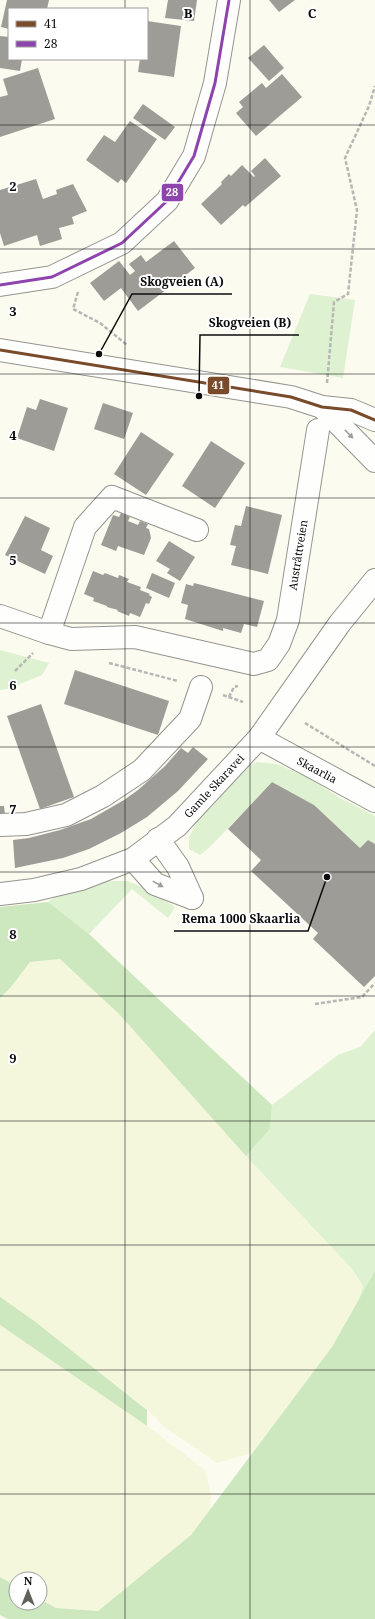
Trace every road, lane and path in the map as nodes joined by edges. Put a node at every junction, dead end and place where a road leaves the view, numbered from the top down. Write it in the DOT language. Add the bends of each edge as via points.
graph roads {
  1 [pos="229,0"];
  2 [pos="375,86"];
  3 [pos="81,262"];
  4 [pos="0,285"];
  5 [pos="130,348"];
  6 [pos="0,350"];
  7 [pos="324,397"];
  8 [pos="375,420"];
  9 [pos="318,430"];
  10 [pos="375,461"];
  11 [pos="197,530"];
  12 [pos="375,566"];
  13 [pos="370,585"];
  14 [pos="0,616"];
  15 [pos="49,633"];
  16 [pos="201,687"];
  17 [pos="305,723"];
  18 [pos="259,738"];
  19 [pos="375,766"];
  20 [pos="375,801"];
  21 [pos="0,825"];
  22 [pos="158,839"];
  23 [pos="133,859"];
  24 [pos="0,894"];
  25 [pos="375,983"];
  26 [pos="315,1004"];
  1 -- 3 [label="street" via="215,83 194,156 167,201 122,243"];
  2 -- 7 [label="path" via="369,106 345,158 357,210 348,294 334,302"];
  3 -- 4 [label="street" via="52,277"];
  3 -- 5 [label="path" via="82,284 73,309 100,323"];
  6 -- 7 [label="street" via="291,397"];
  7 -- 8 [label="street"];
  7 -- 10 [label="street, one-way"];
  9 -- 15 [label="street, Austråttveien" via="288,620 279,644 268,660 254,664 135,637 71,639"];
  11 -- 15 [label="street" via="112,497 85,527"];
  12 -- 13 [label="street, Gamle Skaravei"];
  13 -- 18 [label="street, Gamle Skaravei"];
  14 -- 15 [label="street"];
  16 -- 21 [label="street" via="190,719 142,770 103,796 66,815 26,824"];
  17 -- 19 [label="path"];
  18 -- 20 [label="street, Skaarlia"];
  18 -- 22 [label="street, Gamle Skaravei" via="177,826"];
  22 -- 23 [label="street, Gamle Skaravei"];
  23 -- 22 [label="street, one-way" via="155,884 192,898 178,867"];
  23 -- 24 [label="street, Gamle Skaravei" via="81,879 34,890"];
  25 -- 26 [label="path" via="362,997"];
}
